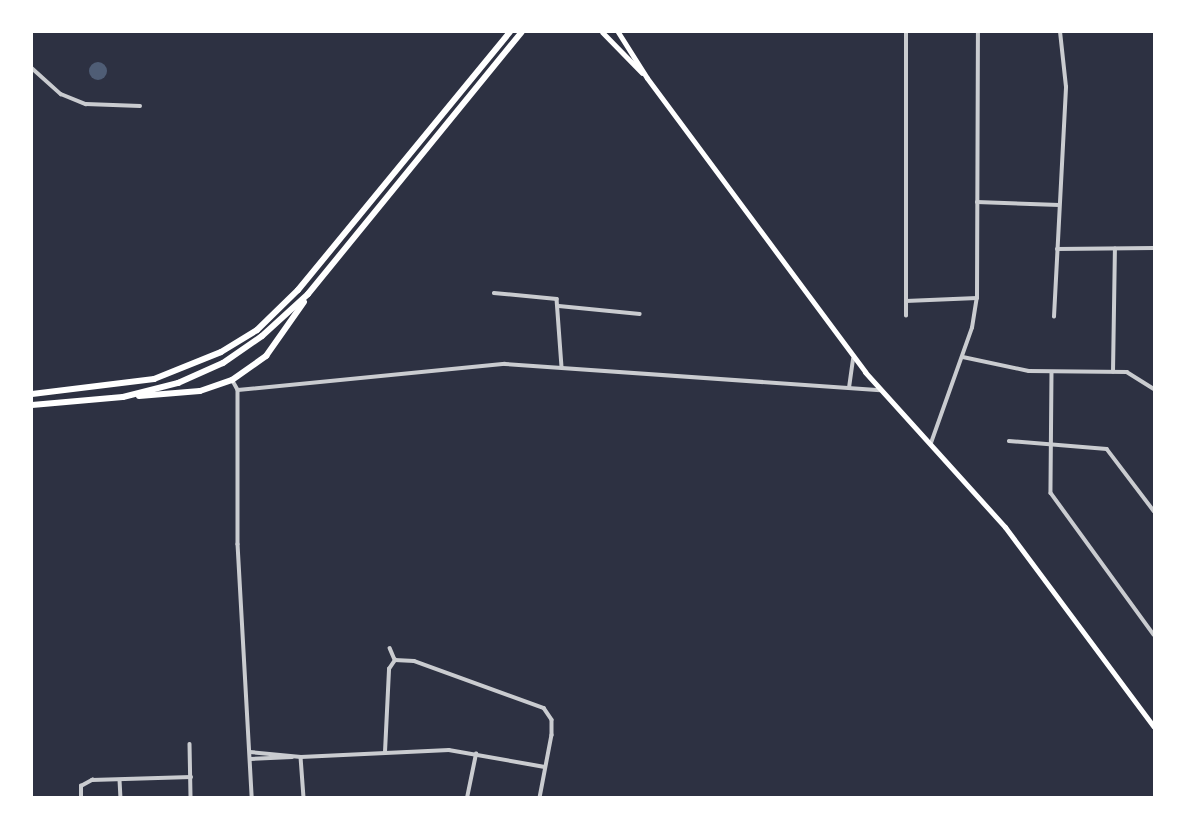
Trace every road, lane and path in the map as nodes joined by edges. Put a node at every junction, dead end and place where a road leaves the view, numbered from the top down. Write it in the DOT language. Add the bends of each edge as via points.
graph roads {
  1 [pos="510,32"];
  2 [pos="522,32"];
  3 [pos="602,32"];
  4 [pos="618,32"];
  5 [pos="906,32"];
  6 [pos="978,32"];
  7 [pos="1060,32"];
  8 [pos="32,68"];
  9 [pos="647,78"];
  10 [pos="140,106"];
  11 [pos="977,202"];
  12 [pos="1060,205"];
  13 [pos="1154,248"];
  14 [pos="1057,249"];
  15 [pos="1115,249"];
  16 [pos="494,293"];
  17 [pos="308,294"];
  18 [pos="977,298"];
  19 [pos="906,301"];
  20 [pos="559,306"];
  21 [pos="640,314"];
  22 [pos="906,316"];
  23 [pos="1054,317"];
  24 [pos="854,356"];
  25 [pos="963,356"];
  26 [pos="562,367"];
  27 [pos="1052,372"];
  28 [pos="1113,372"];
  29 [pos="232,380"];
  30 [pos="849,388"];
  31 [pos="1154,389"];
  32 [pos="238,390"];
  33 [pos="880,390"];
  34 [pos="32,394"];
  35 [pos="123,397"];
  36 [pos="32,405"];
  37 [pos="1009,441"];
  38 [pos="1050,442"];
  39 [pos="931,443"];
  40 [pos="1154,511"];
  41 [pos="1154,635"];
  42 [pos="390,648"];
  43 [pos="395,660"];
  44 [pos="1154,727"];
  45 [pos="190,744"];
  46 [pos="250,752"];
  47 [pos="385,752"];
  48 [pos="476,754"];
  49 [pos="292,757"];
  50 [pos="301,757"];
  51 [pos="251,759"];
  52 [pos="545,767"];
  53 [pos="191,777"];
  54 [pos="120,780"];
  55 [pos="81,797"];
  56 [pos="121,797"];
  57 [pos="191,797"];
  58 [pos="252,797"];
  59 [pos="304,797"];
  60 [pos="467,797"];
  61 [pos="540,797"];
  1 -- 34 [label="highway" via="299,289 257,330 221,352 154,379"];
  2 -- 17 [label="highway"];
  3 -- 9 [label="main road"];
  4 -- 9 [label="main road"];
  5 -- 19 [label="street"];
  6 -- 11 [label="street"];
  7 -- 12 [label="street" via="1066,87"];
  8 -- 10 [label="street" via="61,94 86,104"];
  9 -- 24 [label="main road"];
  11 -- 12 [label="street"];
  11 -- 18 [label="street"];
  12 -- 14 [label="street"];
  13 -- 15 [label="street"];
  14 -- 15 [label="street"];
  14 -- 23 [label="street"];
  15 -- 28 [label="street"];
  16 -- 20 [label="street" via="550,296"];
  17 -- 29 [label="highway" via="266,356"];
  17 -- 35 [label="highway" via="223,363 178,383"];
  18 -- 19 [label="street"];
  18 -- 25 [label="street"];
  19 -- 22 [label="street"];
  20 -- 21 [label="street"];
  20 -- 26 [label="street"];
  24 -- 30 [label="street"];
  24 -- 33 [label="main road"];
  25 -- 27 [label="street" via="1012,369"];
  25 -- 39 [label="street"];
  26 -- 30 [label="street"];
  26 -- 32 [label="street" via="485,365"];
  27 -- 28 [label="street"];
  27 -- 38 [label="street"];
  28 -- 31 [label="street" via="1137,375"];
  29 -- 32 [label="street"];
  29 -- 35 [label="highway" via="200,391"];
  30 -- 33 [label="street"];
  32 -- 46 [label="street" via="238,544"];
  33 -- 39 [label="main road"];
  35 -- 36 [label="highway"];
  37 -- 38 [label="street"];
  38 -- 40 [label="street" via="1107,449"];
  38 -- 41 [label="street" via="1054,499"];
  39 -- 44 [label="main road" via="1005,527"];
  42 -- 43 [label="street"];
  43 -- 47 [label="street" via="386,678"];
  43 -- 52 [label="street" via="414,661 538,702 552,720"];
  45 -- 53 [label="street"];
  46 -- 49 [label="street"];
  46 -- 51 [label="street"];
  47 -- 48 [label="street"];
  47 -- 50 [label="street"];
  48 -- 52 [label="street"];
  48 -- 60 [label="street"];
  49 -- 50 [label="street"];
  49 -- 51 [label="street"];
  50 -- 59 [label="street"];
  51 -- 58 [label="street"];
  52 -- 61 [label="street"];
  53 -- 54 [label="street"];
  53 -- 57 [label="street"];
  54 -- 55 [label="street" via="85,782"];
  54 -- 56 [label="street"];
}
